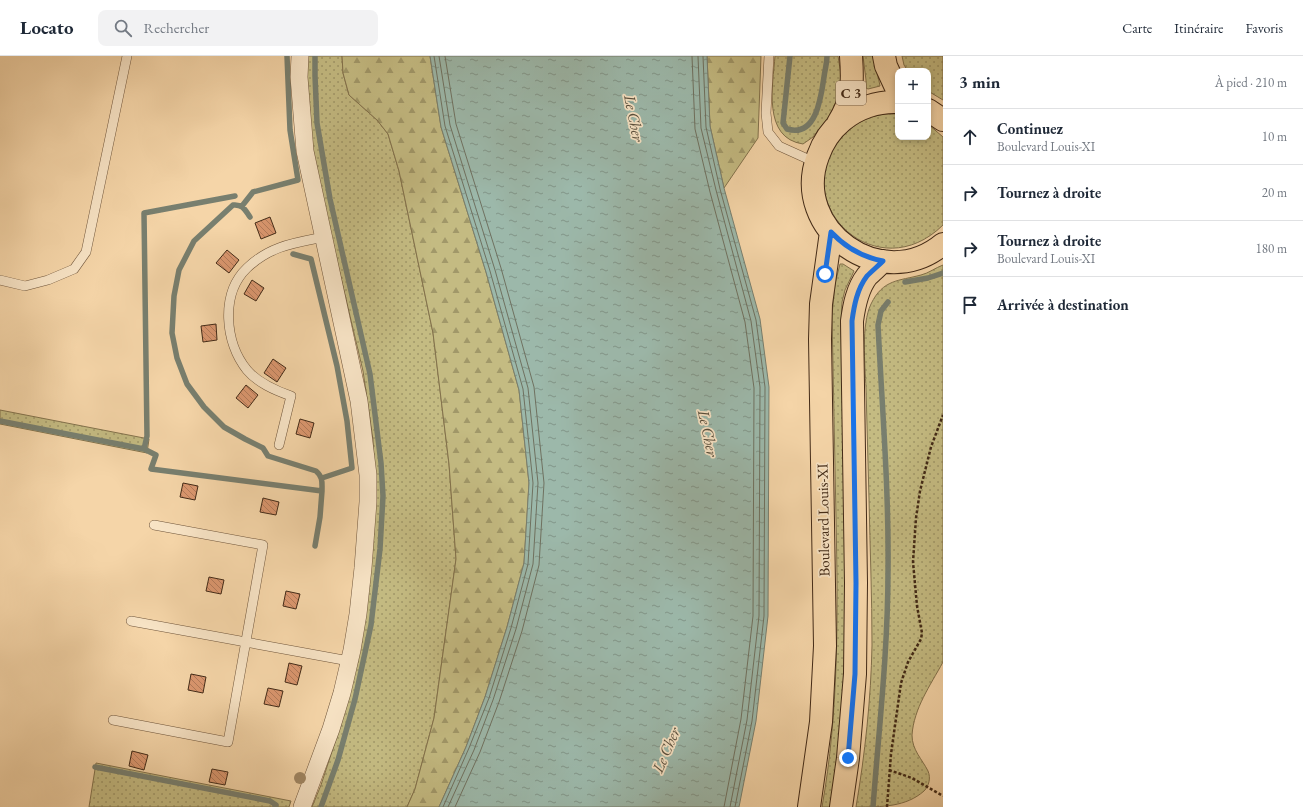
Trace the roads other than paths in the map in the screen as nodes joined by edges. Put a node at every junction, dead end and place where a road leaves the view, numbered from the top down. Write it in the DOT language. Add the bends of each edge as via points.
graph roads {
  1 [pos="127,56"];
  2 [pos="300,56"];
  3 [pos="769,56"];
  4 [pos="851,56"];
  5 [pos="884,56"];
  6 [pos="895,86"];
  7 [pos="895,102"];
  8 [pos="931,112"];
  9 [pos="943,120"];
  10 [pos="836,126"];
  11 [pos="815,164"];
  12 [pos="831,232"];
  13 [pos="324,237"];
  14 [pos="938,249"];
  15 [pos="883,261"];
  16 [pos="0,280"];
  17 [pos="279,445"];
  18 [pos="154,525"];
  19 [pos="131,621"];
  20 [pos="246,642"];
  21 [pos="349,661"];
  22 [pos="113,720"];
  23 [pos="302,807"];
  24 [pos="809,807"];
  25 [pos="841,807"];
  1 -- 16 [label="lane" via="86,252 74,270 48,280 25,286"];
  2 -- 13 [label="street" via="299,77 305,151"];
  3 -- 11 [label="lane" via="766,113 768,132 779,146"];
  4 -- 10 [label="main road, C 3" via="853,78 850,97"];
  5 -- 6 [label="main road"];
  7 -- 10 [label="main road" via="861,108"];
  8 -- 9 [label="main road"];
  10 -- 11 [label="main road" via="823,144"];
  11 -- 12 [label="main road" via="815,200 821,217"];
  12 -- 15 [label="main road" via="854,252 873,260"];
  12 -- 24 [label="main road, Boulevard Louis-XI" via="821,304 820,339 825,646 821,722"];
  13 -- 17 [label="lane" via="271,250 246,269 237,281 231,297 229,328 238,356 247,370 260,382 291,396"];
  13 -- 21 [label="street" via="359,401 368,475 363,568"];
  14 -- 15 [label="main road" via="906,261"];
  15 -- 25 [label="main road, Boulevard Louis-XI" via="863,282 858,292 852,321 855,674"];
  18 -- 20 [label="lane" via="264,545"];
  19 -- 20 [label="lane"];
  20 -- 21 [label="lane"];
  20 -- 22 [label="lane" via="228,742"];
  21 -- 23 [label="street" via="331,729"];
}
